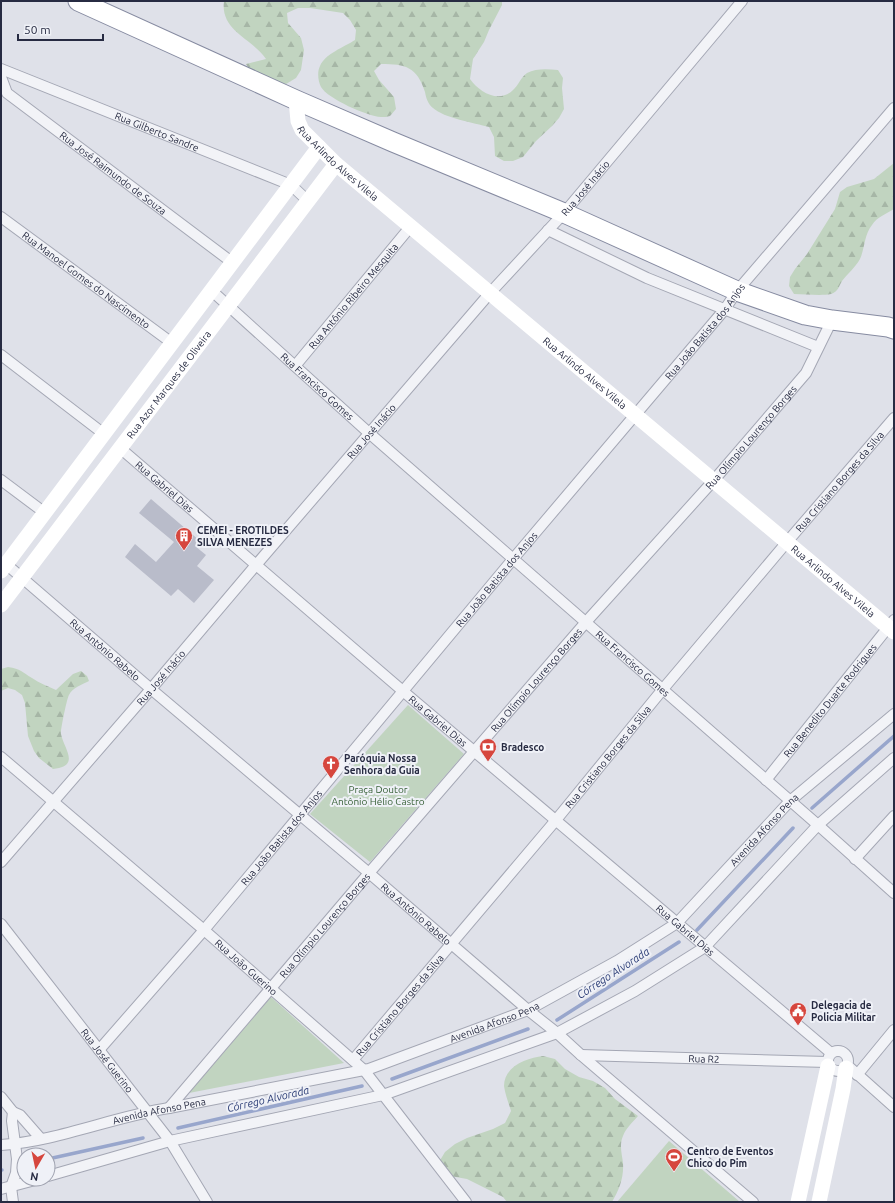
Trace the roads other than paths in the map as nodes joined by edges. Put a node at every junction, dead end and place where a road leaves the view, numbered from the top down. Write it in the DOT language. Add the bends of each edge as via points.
graph roads {
  1 [pos="78,1"];
  2 [pos="742,1"];
  3 [pos="1,69"];
  4 [pos="1,77"];
  5 [pos="296,100"];
  6 [pos="894,108"];
  7 [pos="319,147"];
  8 [pos="336,164"];
  9 [pos="291,185"];
  10 [pos="308,201"];
  11 [pos="564,213"];
  12 [pos="1,217"];
  13 [pos="411,226"];
  14 [pos="548,230"];
  15 [pos="233,263"];
  16 [pos="212,291"];
  17 [pos="738,291"];
  18 [pos="490,293"];
  19 [pos="229,305"];
  20 [pos="725,309"];
  21 [pos="832,320"];
  22 [pos="892,327"];
  23 [pos="172,343"];
  24 [pos="818,347"];
  25 [pos="1,355"];
  26 [pos="295,366"];
  27 [pos="146,378"];
  28 [pos="164,390"];
  29 [pos="636,415"];
  30 [pos="894,418"];
  31 [pos="369,433"];
  32 [pos="104,434"];
  33 [pos="120,448"];
  34 [pos="80,465"];
  35 [pos="96,479"];
  36 [pos="1,480"];
  37 [pos="714,480"];
  38 [pos="45,513"];
  39 [pos="787,542"];
  40 [pos="513,559"];
  41 [pos="256,564"];
  42 [pos="3,567"];
  43 [pos="22,578"];
  44 [pos="1,605"];
  45 [pos="586,622"];
  46 [pos="892,626"];
  47 [pos="151,689"];
  48 [pos="663,690"];
  49 [pos="404,692"];
  50 [pos="894,714"];
  51 [pos="475,751"];
  52 [pos="1,757"];
  53 [pos="894,758"];
  54 [pos="766,780"];
  55 [pos="53,801"];
  56 [pos="790,801"];
  57 [pos="299,815"];
  58 [pos="894,816"];
  59 [pos="556,820"];
  60 [pos="818,825"];
  61 [pos="856,859"];
  62 [pos="1,862"];
  63 [pos="369,873"];
  64 [pos="894,893"];
  65 [pos="677,923"];
  66 [pos="1,924"];
  67 [pos="204,930"];
  68 [pos="451,943"];
  69 [pos="705,947"];
  70 [pos="270,988"];
  71 [pos="528,1010"];
  72 [pos="894,1030"];
  73 [pos="557,1033"];
  74 [pos="99,1050"];
  75 [pos="581,1056"];
  76 [pos="353,1060"];
  77 [pos="829,1060"];
  78 [pos="850,1069"];
  79 [pos="364,1070"];
  80 [pos="383,1095"];
  81 [pos="1,1097"];
  82 [pos="894,1107"];
  83 [pos="169,1108"];
  84 [pos="13,1112"];
  85 [pos="146,1112"];
  86 [pos="41,1139"];
  87 [pos="170,1141"];
  88 [pos="1,1144"];
  89 [pos="14,1144"];
  90 [pos="56,1174"];
  91 [pos="16,1186"];
  92 [pos="12,1187"];
  93 [pos="1,1189"];
  94 [pos="13,1202"];
  95 [pos="207,1202"];
  96 [pos="466,1202"];
  97 [pos="753,1202"];
  98 [pos="798,1202"];
  99 [pos="819,1202"];
  1 -- 5 [label="highway"];
  2 -- 11 [label="street, Rua José Inácio"];
  3 -- 9 [label="street, Rua Gilberto Sandre"];
  4 -- 15 [label="street, Rua José Raimundo de Souza" via="7,93"];
  5 -- 7 [label="street, Rua Arlindo Alves Vilela" via="298,121 302,130"];
  5 -- 11 [label="highway"];
  6 -- 17 [label="street, Rua João Batista dos Anjos"];
  7 -- 8 [label="street, Rua Arlindo Alves Vilela"];
  7 -- 9 [label="street"];
  8 -- 10 [label="street, Rua Azor Marques de Oliveira"];
  8 -- 13 [label="street, Rua Arlindo Alves Vilela"];
  9 -- 10 [label="street, Rua Gilberto Sandre"];
  9 -- 15 [label="street"];
  10 -- 19 [label="street, Rua Azor Marques de Oliveira"];
  11 -- 14 [label="street, Rua José Inácio"];
  11 -- 17 [label="highway"];
  12 -- 23 [label="street, Rua Manoel Gomes do Nascimento"];
  13 -- 18 [label="street, Rua Arlindo Alves Vilela"];
  13 -- 26 [label="street, Rua Antônio Ribeiro Mesquita"];
  14 -- 18 [label="street, Rua José Inácio"];
  14 -- 20 [label="street" via="647,278"];
  15 -- 16 [label="street"];
  16 -- 19 [label="street, Rua Francisco Gomes"];
  16 -- 23 [label="street"];
  17 -- 20 [label="street, Rua João Batista dos Anjos"];
  17 -- 21 [label="highway" via="805,315"];
  18 -- 29 [label="street, Rua Arlindo Alves Vilela"];
  18 -- 31 [label="street, Rua José Inácio"];
  19 -- 26 [label="street, Rua Francisco Gomes"];
  19 -- 28 [label="street, Rua Azor Marques de Oliveira"];
  20 -- 24 [label="street"];
  20 -- 29 [label="street, Rua João Batista dos Anjos"];
  21 -- 22 [label="highway"];
  21 -- 24 [label="street, Rua Olímpio Lourenço Borges"];
  23 -- 27 [label="street"];
  24 -- 37 [label="street, Rua Olímpio Lourenço Borges" via="806,373"];
  25 -- 32 [label="street"];
  26 -- 31 [label="street, Rua Francisco Gomes"];
  27 -- 28 [label="street"];
  27 -- 32 [label="street"];
  28 -- 33 [label="street, Rua Azor Marques de Oliveira"];
  29 -- 37 [label="street, Rua Arlindo Alves Vilela"];
  29 -- 40 [label="street, Rua João Batista dos Anjos"];
  30 -- 39 [label="street, Rua Cristiano Borges da Silva"];
  31 -- 40 [label="street, Rua Francisco Gomes"];
  31 -- 41 [label="street, Rua José Inácio"];
  32 -- 34 [label="street"];
  33 -- 35 [label="street, Rua Azor Marques de Oliveira"];
  33 -- 41 [label="street, Rua Gabriel Dias"];
  34 -- 35 [label="street"];
  34 -- 38 [label="street"];
  35 -- 43 [label="street, Rua Azor Marques de Oliveira"];
  36 -- 38 [label="street"];
  37 -- 39 [label="street, Rua Arlindo Alves Vilela"];
  37 -- 45 [label="street, Rua Olímpio Lourenço Borges"];
  38 -- 42 [label="street"];
  39 -- 46 [label="street, Rua Arlindo Alves Vilela"];
  39 -- 48 [label="street, Rua Cristiano Borges da Silva"];
  40 -- 45 [label="street, Rua Francisco Gomes"];
  40 -- 49 [label="street, Rua João Batista dos Anjos"];
  41 -- 47 [label="street, Rua José Inácio"];
  41 -- 49 [label="street, Rua Gabriel Dias"];
  42 -- 43 [label="street, Rua Antônio Rabelo"];
  43 -- 44 [label="street, Rua Azor Marques de Oliveira"];
  43 -- 47 [label="street, Rua Antônio Rabelo"];
  45 -- 48 [label="street, Rua Francisco Gomes"];
  45 -- 51 [label="street, Rua Olímpio Lourenço Borges"];
  46 -- 54 [label="street, Rua Benedito Duarte Rodrigues"];
  47 -- 55 [label="street, Rua José Inácio"];
  47 -- 57 [label="street, Rua Antônio Rabelo"];
  48 -- 54 [label="street, Rua Francisco Gomes"];
  48 -- 59 [label="street, Rua Cristiano Borges da Silva"];
  49 -- 51 [label="street, Rua Gabriel Dias"];
  49 -- 57 [label="street, Rua João Batista dos Anjos"];
  50 -- 56 [label="street, Avenida Afonso Pena"];
  51 -- 59 [label="street, Rua Gabriel Dias"];
  51 -- 63 [label="street, Rua Olímpio Lourenço Borges"];
  52 -- 55 [label="street, Rua João Guerino"];
  53 -- 60 [label="street"];
  54 -- 56 [label="street, Rua Francisco Gomes"];
  55 -- 62 [label="street, Rua José Inácio"];
  55 -- 67 [label="street, Rua João Guerino"];
  56 -- 60 [label="street, Rua Francisco Gomes"];
  56 -- 65 [label="street, Avenida Afonso Pena"];
  57 -- 63 [label="street, Rua Antônio Rabelo"];
  57 -- 67 [label="street, Rua João Batista dos Anjos"];
  58 -- 61 [label="street"];
  59 -- 65 [label="street, Rua Gabriel Dias"];
  59 -- 68 [label="street, Rua Cristiano Borges da Silva"];
  60 -- 61 [label="street, Rua Francisco Gomes"];
  60 -- 69 [label="street"];
  61 -- 64 [label="street, Rua Francisco Gomes"];
  63 -- 68 [label="street, Rua Antônio Rabelo"];
  63 -- 70 [label="street, Rua Olímpio Lourenço Borges"];
  65 -- 69 [label="street, Rua Gabriel Dias"];
  65 -- 71 [label="street, Avenida Afonso Pena" via="617,961"];
  66 -- 74 [label="street, Rua José Guerino"];
  67 -- 70 [label="street, Rua João Guerino"];
  67 -- 74 [label="street, Rua João Batista dos Anjos"];
  68 -- 71 [label="street, Rua Antônio Rabelo"];
  68 -- 76 [label="street, Rua Cristiano Borges da Silva"];
  69 -- 73 [label="street" via="636,991"];
  69 -- 77 [label="street, Rua Gabriel Dias"];
  70 -- 76 [label="street, Rua João Guerino"];
  70 -- 83 [label="street, Rua Olímpio Lourenço Borges"];
  71 -- 73 [label="street, Rua Antônio Rabelo"];
  71 -- 79 [label="street, Avenida Afonso Pena"];
  72 -- 78 [label="street"];
  73 -- 75 [label="street, Rua Antônio Rabelo"];
  73 -- 80 [label="street"];
  74 -- 85 [label="street, Rua José Guerino"];
  75 -- 77 [label="street, Rua R2"];
  75 -- 97 [label="street, Rua Antônio Rabelo"];
  76 -- 79 [label="street, Rua João Guerino"];
  77 -- 78 [label="street" via="831,1070 836,1072"];
  77 -- 78 [label="street, Rua Gabriel Dias" via="836,1051 842,1051 846,1055"];
  77 -- 98 [label="street"];
  78 -- 82 [label="street, Rua Gabriel Dias"];
  78 -- 99 [label="street" via="843,1089"];
  79 -- 80 [label="street, Rua João Guerino"];
  79 -- 83 [label="street, Avenida Afonso Pena"];
  80 -- 87 [label="street"];
  80 -- 96 [label="street, Rua João Guerino"];
  81 -- 84 [label="street"];
  83 -- 85 [label="street, Avenida Afonso Pena"];
  84 -- 86 [label="street" via="20,1114"];
  84 -- 89 [label="street"];
  85 -- 86 [label="street, Avenida Afonso Pena"];
  85 -- 87 [label="street, Rua José Guerino"];
  86 -- 89 [label="street, Avenida Afonso Pena"];
  87 -- 90 [label="street"];
  87 -- 95 [label="street, Rua José Guerino"];
  88 -- 89 [label="street, Avenida Afonso Pena"];
  89 -- 92 [label="street" via="17,1167"];
  91 -- 92 [label="street"];
  92 -- 93 [label="street"];
  92 -- 94 [label="street"];
}
